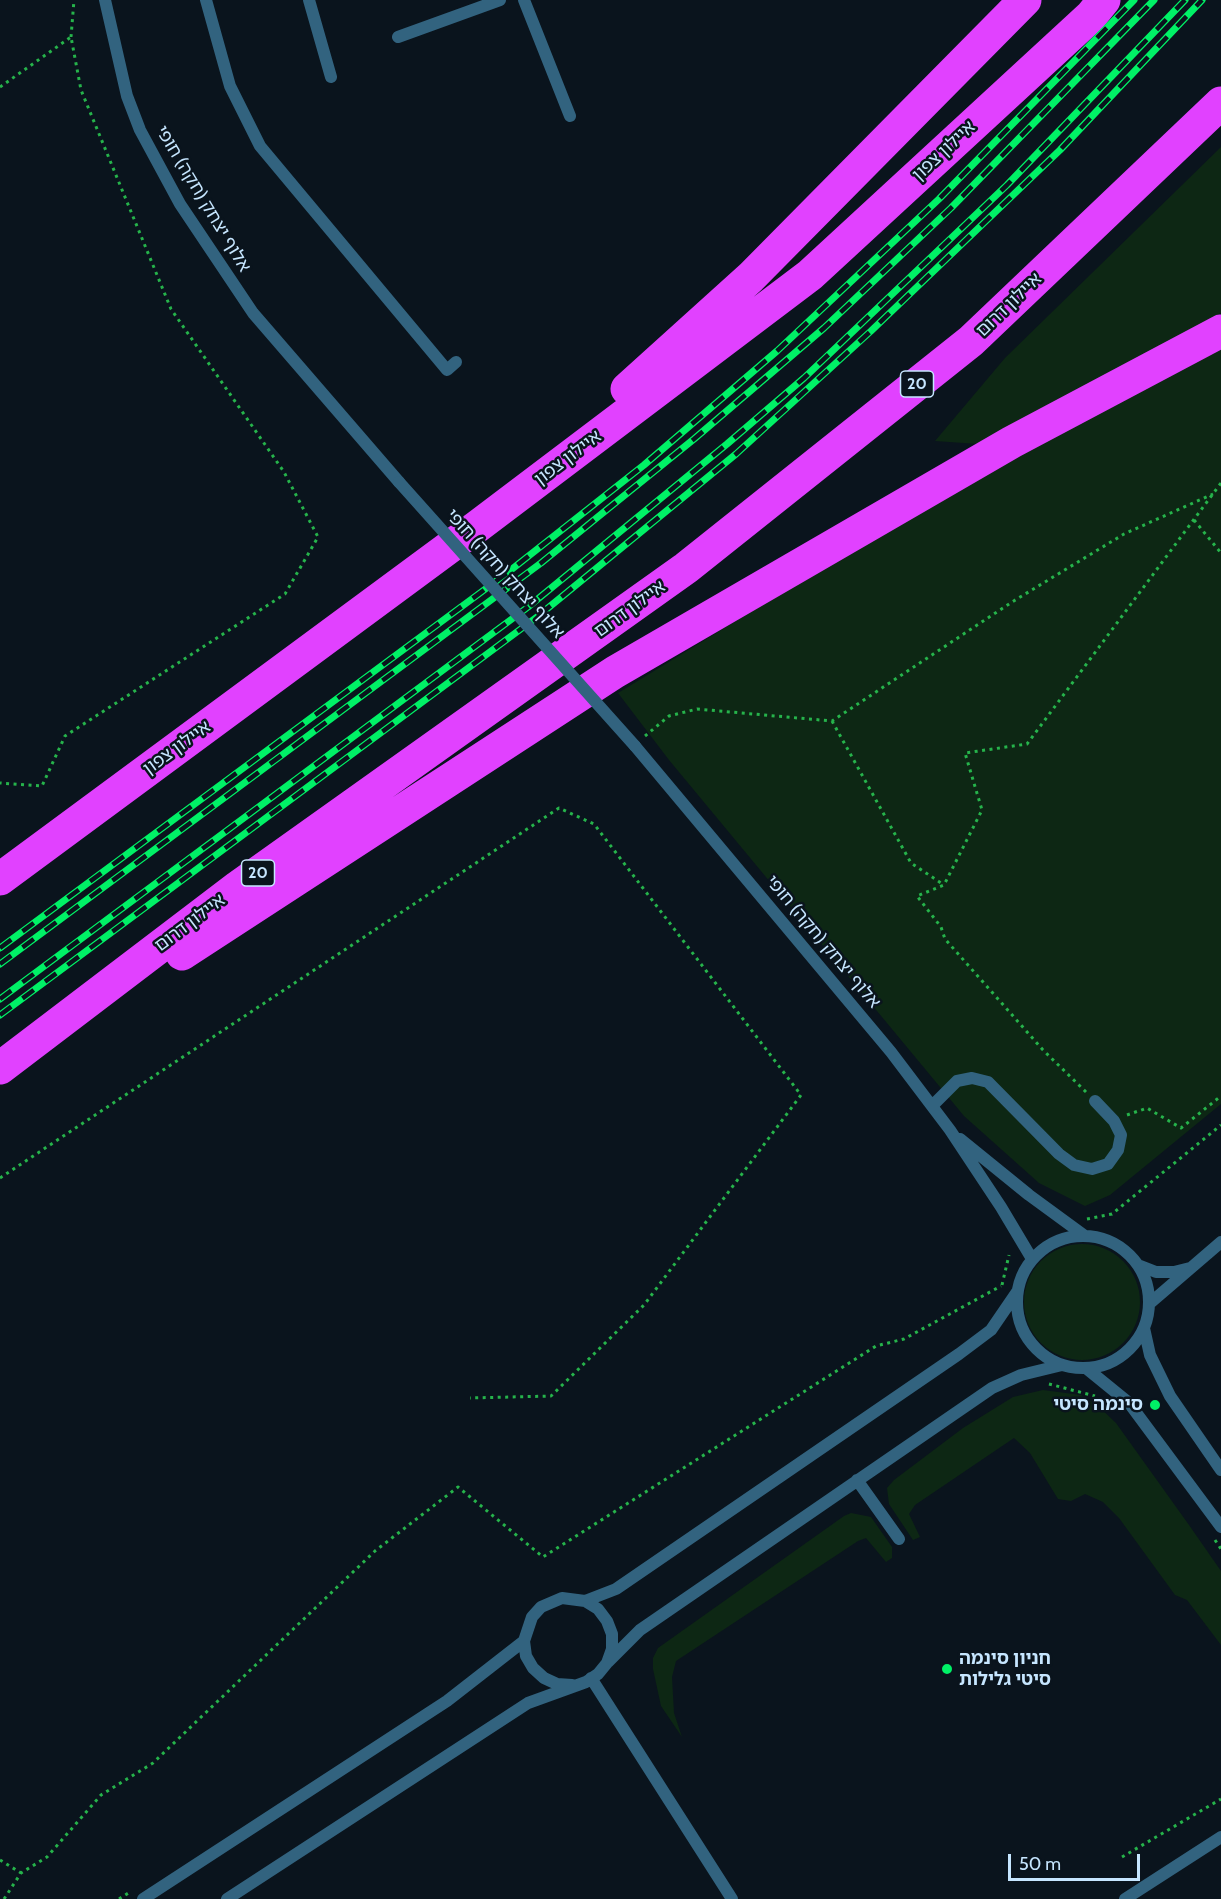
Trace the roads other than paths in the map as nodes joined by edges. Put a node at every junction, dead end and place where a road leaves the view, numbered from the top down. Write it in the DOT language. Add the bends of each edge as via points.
graph roads {
  1 [pos="105,0"];
  2 [pos="206,0"];
  3 [pos="309,0"];
  4 [pos="500,0"];
  5 [pos="524,0"];
  6 [pos="1025,0"];
  7 [pos="1104,0"];
  8 [pos="398,37"];
  9 [pos="331,77"];
  10 [pos="1221,103"];
  11 [pos="570,116"];
  12 [pos="1221,331"];
  13 [pos="456,362"];
  14 [pos="478,526"];
  15 [pos="0,879"];
  16 [pos="0,1068"];
  17 [pos="0,1073"];
  18 [pos="1095,1101"];
  19 [pos="932,1106"];
  20 [pos="950,1130"];
  21 [pos="1085,1236"];
  22 [pos="1221,1242"];
  23 [pos="1032,1259"];
  24 [pos="1138,1265"];
  25 [pos="1194,1267"];
  26 [pos="1017,1292"];
  27 [pos="1149,1304"];
  28 [pos="1144,1328"];
  29 [pos="1062,1365"];
  30 [pos="1086,1368"];
  31 [pos="1221,1470"];
  32 [pos="857,1480"];
  33 [pos="1221,1527"];
  34 [pos="899,1539"];
  35 [pos="585,1601"];
  36 [pos="524,1641"];
  37 [pos="607,1662"];
  38 [pos="591,1678"];
  39 [pos="572,1685"];
  40 [pos="1221,1837"];
  41 [pos="143,1899"];
  42 [pos="227,1899"];
  43 [pos="732,1899"];
  44 [pos="1125,1899"];
  1 -- 19 [label="street, אלוף יצחק (חקה) חופי, bridge" via="115,51 137,121 180,204 252,313 635,746"];
  2 -- 13 [label="street" via="230,86 267,155 447,370"];
  3 -- 9 [label="street"];
  4 -- 8 [label="street"];
  5 -- 11 [label="street"];
  6 -- 14 [label="highway" via="751,277"];
  7 -- 14 [label="highway, איילון צפון" via="810,275"];
  10 -- 16 [label="highway, איילון דרום / 20" via="971,341 686,568 238,887"];
  12 -- 17 [label="highway" via="1012,442 615,672"];
  14 -- 15 [label="highway, איילון צפון"];
  18 -- 19 [label="street" via="1121,1135 1118,1150 1108,1164 1092,1169 1074,1165 1059,1154 988,1082 972,1078 957,1081"];
  19 -- 20 [label="street, אלוף יצחק (חקה) חופי"];
  20 -- 21 [label="street, אלוף יצחק (חקה) חופי"];
  20 -- 23 [label="street, אלוף יצחק (חקה) חופי" via="1002,1206"];
  21 -- 23 [label="street" via="1056,1241"];
  21 -- 24 [label="street" via="1118,1246"];
  22 -- 25 [label="street"];
  23 -- 26 [label="street"];
  24 -- 25 [label="street" via="1156,1272"];
  24 -- 27 [label="street"];
  25 -- 27 [label="street"];
  26 -- 29 [label="street" via="1017,1311 1031,1344"];
  26 -- 35 [label="street" via="991,1330 958,1354 616,1589"];
  27 -- 28 [label="street"];
  28 -- 30 [label="street" via="1127,1352 1115,1360"];
  28 -- 31 [label="street" via="1150,1355 1170,1396"];
  29 -- 30 [label="street"];
  29 -- 32 [label="street" via="1021,1375 992,1388"];
  30 -- 33 [label="street" via="1129,1403"];
  32 -- 34 [label="street"];
  32 -- 37 [label="street" via="640,1630"];
  35 -- 36 [label="street" via="562,1598 541,1607 529,1623"];
  35 -- 37 [label="street" via="598,1609 612,1634"];
  36 -- 39 [label="street" via="526,1656 538,1673 557,1684"];
  36 -- 41 [label="street" via="447,1701"];
  37 -- 38 [label="street"];
  38 -- 39 [label="street"];
  38 -- 43 [label="street"];
  39 -- 42 [label="street" via="528,1702"];
  40 -- 44 [label="street"];
}
